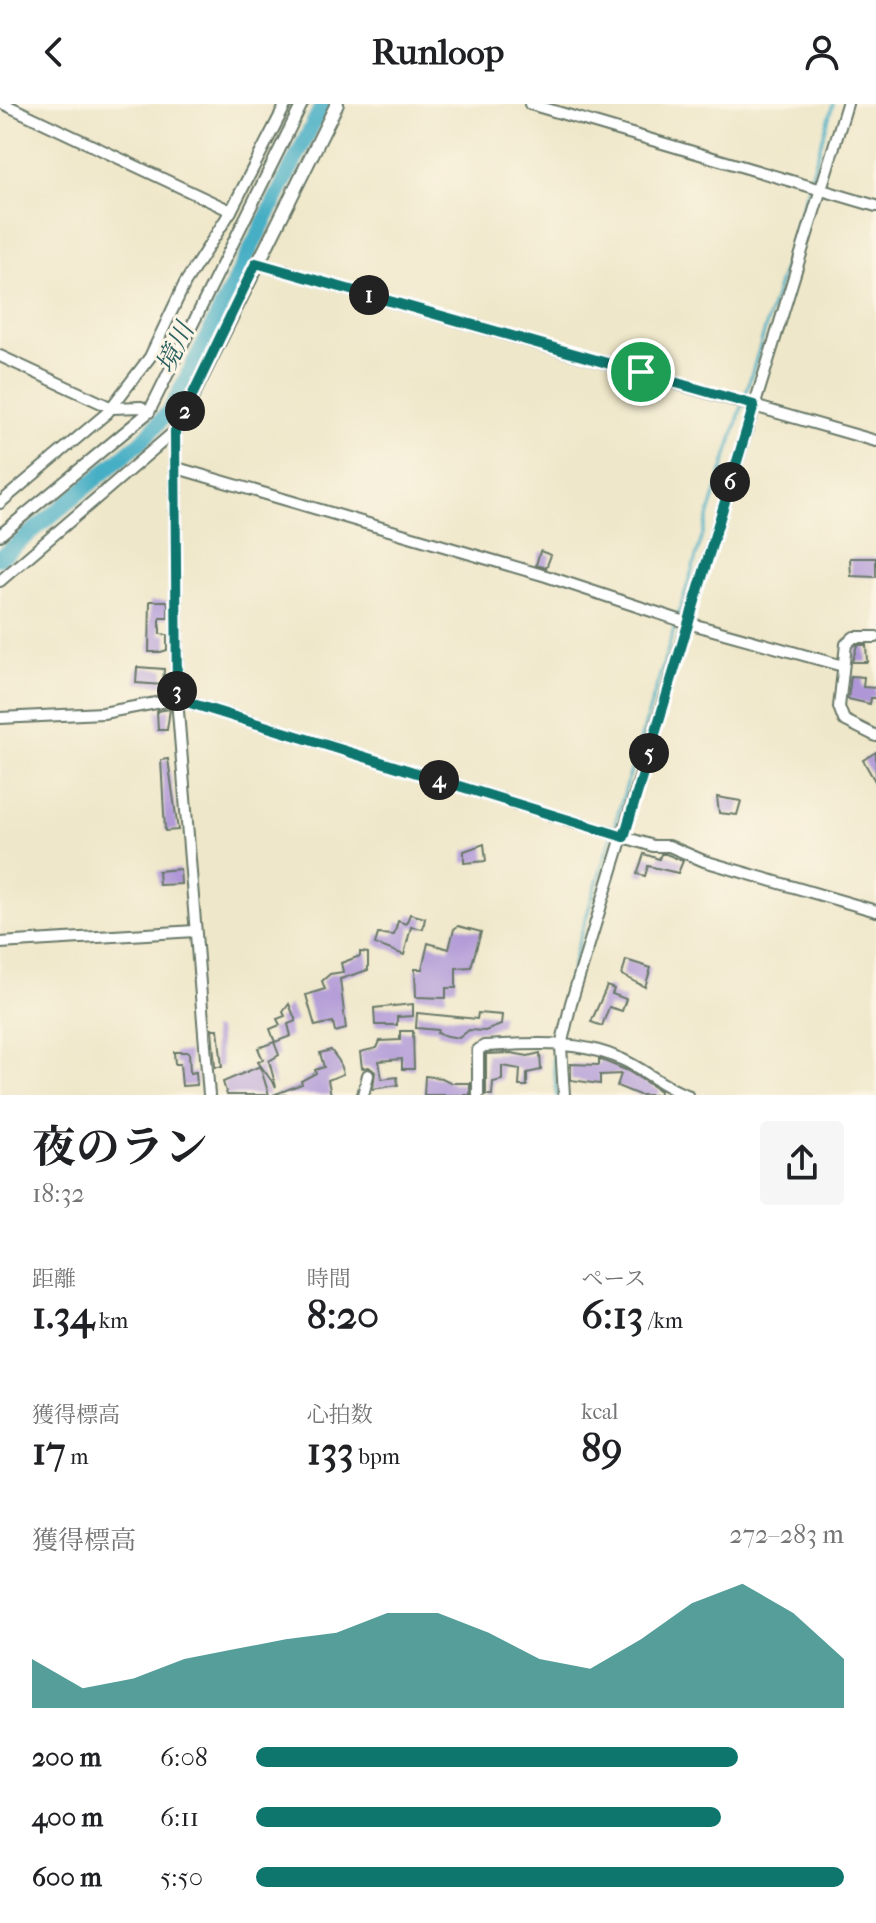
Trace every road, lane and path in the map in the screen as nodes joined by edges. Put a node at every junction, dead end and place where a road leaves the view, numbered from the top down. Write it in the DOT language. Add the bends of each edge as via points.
graph roads {
  1 [pos="4,104"];
  2 [pos="286,104"];
  3 [pos="302,104"];
  4 [pos="337,104"];
  5 [pos="530,104"];
  6 [pos="847,104"];
  7 [pos="818,191"];
  8 [pos="876,206"];
  9 [pos="231,211"];
  10 [pos="256,263"];
  11 [pos="0,356"];
  12 [pos="752,404"];
  13 [pos="109,406"];
  14 [pos="149,412"];
  15 [pos="175,431"];
  16 [pos="876,441"];
  17 [pos="177,468"];
  18 [pos="0,503"];
  19 [pos="0,535"];
  20 [pos="0,581"];
  21 [pos="684,622"];
  22 [pos="876,637"];
  23 [pos="843,666"];
  24 [pos="177,699"];
  25 [pos="0,718"];
  26 [pos="876,736"];
  27 [pos="620,835"];
  28 [pos="876,911"];
  29 [pos="195,931"];
  30 [pos="0,943"];
  31 [pos="560,1046"];
  32 [pos="368,1075"];
  33 [pos="209,1095"];
  34 [pos="363,1095"];
  35 [pos="478,1095"];
  36 [pos="564,1095"];
  37 [pos="687,1095"];
  1 -- 9 [label="street"];
  2 -- 9 [label="street"];
  3 -- 14 [label="street"];
  4 -- 10 [label="street"];
  5 -- 7 [label="street"];
  6 -- 7 [label="street"];
  7 -- 8 [label="street"];
  7 -- 12 [label="street"];
  9 -- 13 [label="street" via="185,283 150,357"];
  10 -- 12 [label="street"];
  10 -- 15 [label="street"];
  11 -- 13 [label="street"];
  12 -- 16 [label="street"];
  12 -- 21 [label="street"];
  13 -- 14 [label="street"];
  13 -- 18 [label="street"];
  14 -- 19 [label="street"];
  15 -- 17 [label="street"];
  15 -- 20 [label="street"];
  17 -- 21 [label="street"];
  17 -- 24 [label="street"];
  21 -- 23 [label="street"];
  21 -- 27 [label="street"];
  22 -- 23 [label="street" via="854,637 846,644"];
  23 -- 26 [label="street" via="844,720"];
  24 -- 25 [label="street" via="103,713"];
  24 -- 27 [label="street"];
  24 -- 29 [label="street"];
  27 -- 28 [label="street"];
  27 -- 31 [label="street"];
  29 -- 30 [label="street"];
  29 -- 33 [label="street"];
  31 -- 35 [label="street" via="484,1046 478,1050"];
  31 -- 36 [label="street"];
  31 -- 37 [label="street" via="589,1047 620,1058"];
  32 -- 34 [label="street"];
}
